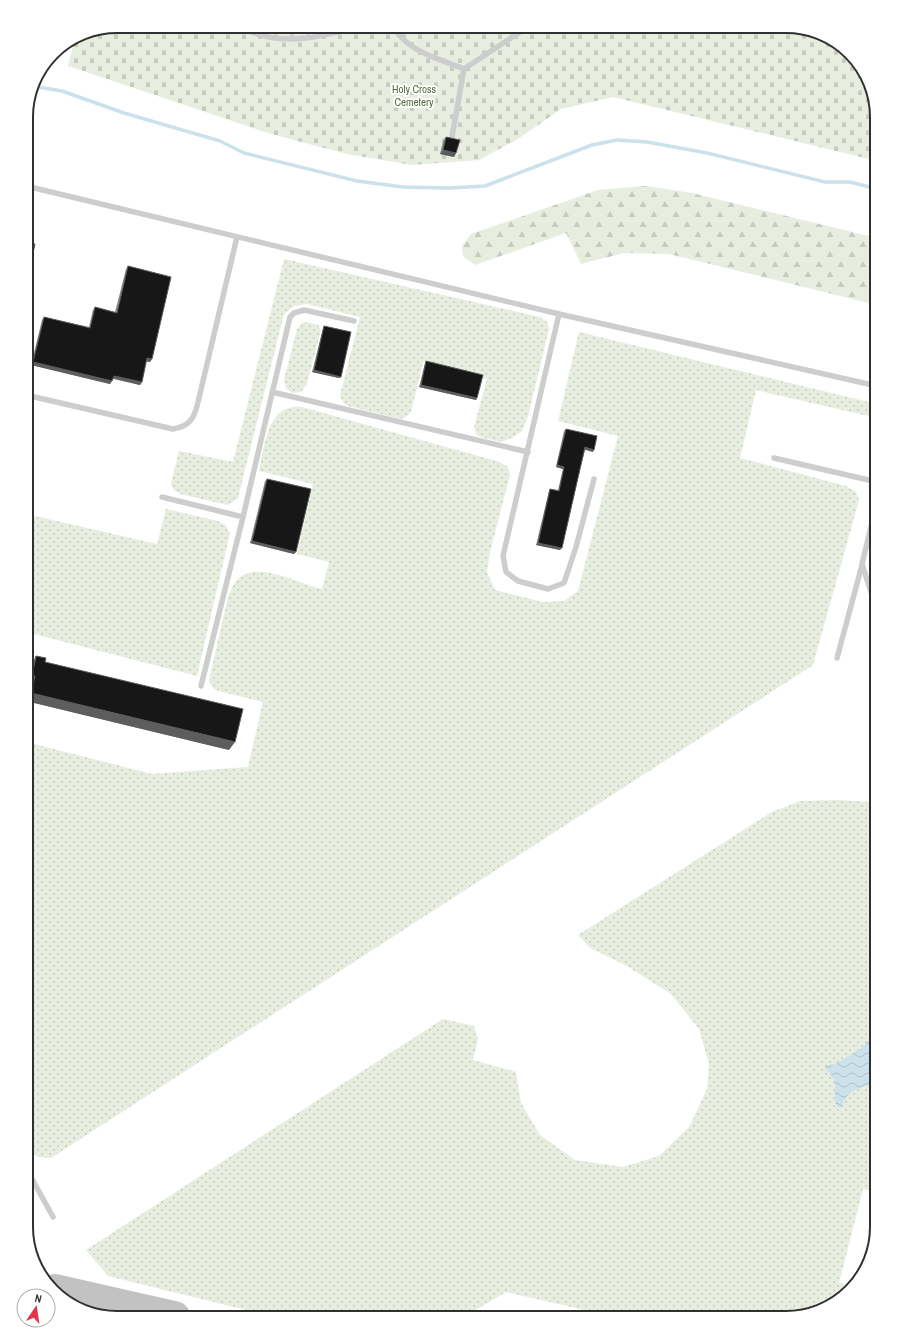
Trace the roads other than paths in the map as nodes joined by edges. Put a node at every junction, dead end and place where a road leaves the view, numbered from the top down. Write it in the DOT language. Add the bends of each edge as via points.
graph roads {
  1 [pos="259,33"];
  2 [pos="332,33"];
  3 [pos="396,33"];
  4 [pos="518,33"];
  5 [pos="464,69"];
  6 [pos="452,137"];
  7 [pos="33,188"];
  8 [pos="237,237"];
  9 [pos="559,314"];
  10 [pos="354,321"];
  11 [pos="870,384"];
  12 [pos="272,392"];
  13 [pos="33,397"];
  14 [pos="528,452"];
  15 [pos="774,458"];
  16 [pos="594,479"];
  17 [pos="870,480"];
  18 [pos="162,498"];
  19 [pos="243,517"];
  20 [pos="870,531"];
  21 [pos="862,564"];
  22 [pos="870,589"];
  23 [pos="836,658"];
  24 [pos="201,686"];
  25 [pos="33,1181"];
  26 [pos="53,1217"];
  1 -- 2 [label="lane" via="292,39"];
  3 -- 5 [label="lane" via="412,48"];
  4 -- 5 [label="lane"];
  5 -- 6 [label="lane"];
  7 -- 8 [label="lane"];
  8 -- 9 [label="lane"];
  8 -- 13 [label="lane" via="198,404 190,422 183,428 173,429"];
  9 -- 11 [label="lane"];
  9 -- 14 [label="lane"];
  10 -- 12 [label="lane" via="304,310 294,313 288,323"];
  12 -- 14 [label="lane"];
  12 -- 19 [label="lane"];
  14 -- 16 [label="lane" via="503,556 506,572 518,581 548,589 564,583"];
  15 -- 17 [label="lane"];
  18 -- 19 [label="lane"];
  19 -- 24 [label="lane"];
  20 -- 21 [label="lane"];
  21 -- 22 [label="lane"];
  21 -- 23 [label="lane"];
  25 -- 26 [label="lane"];
}
